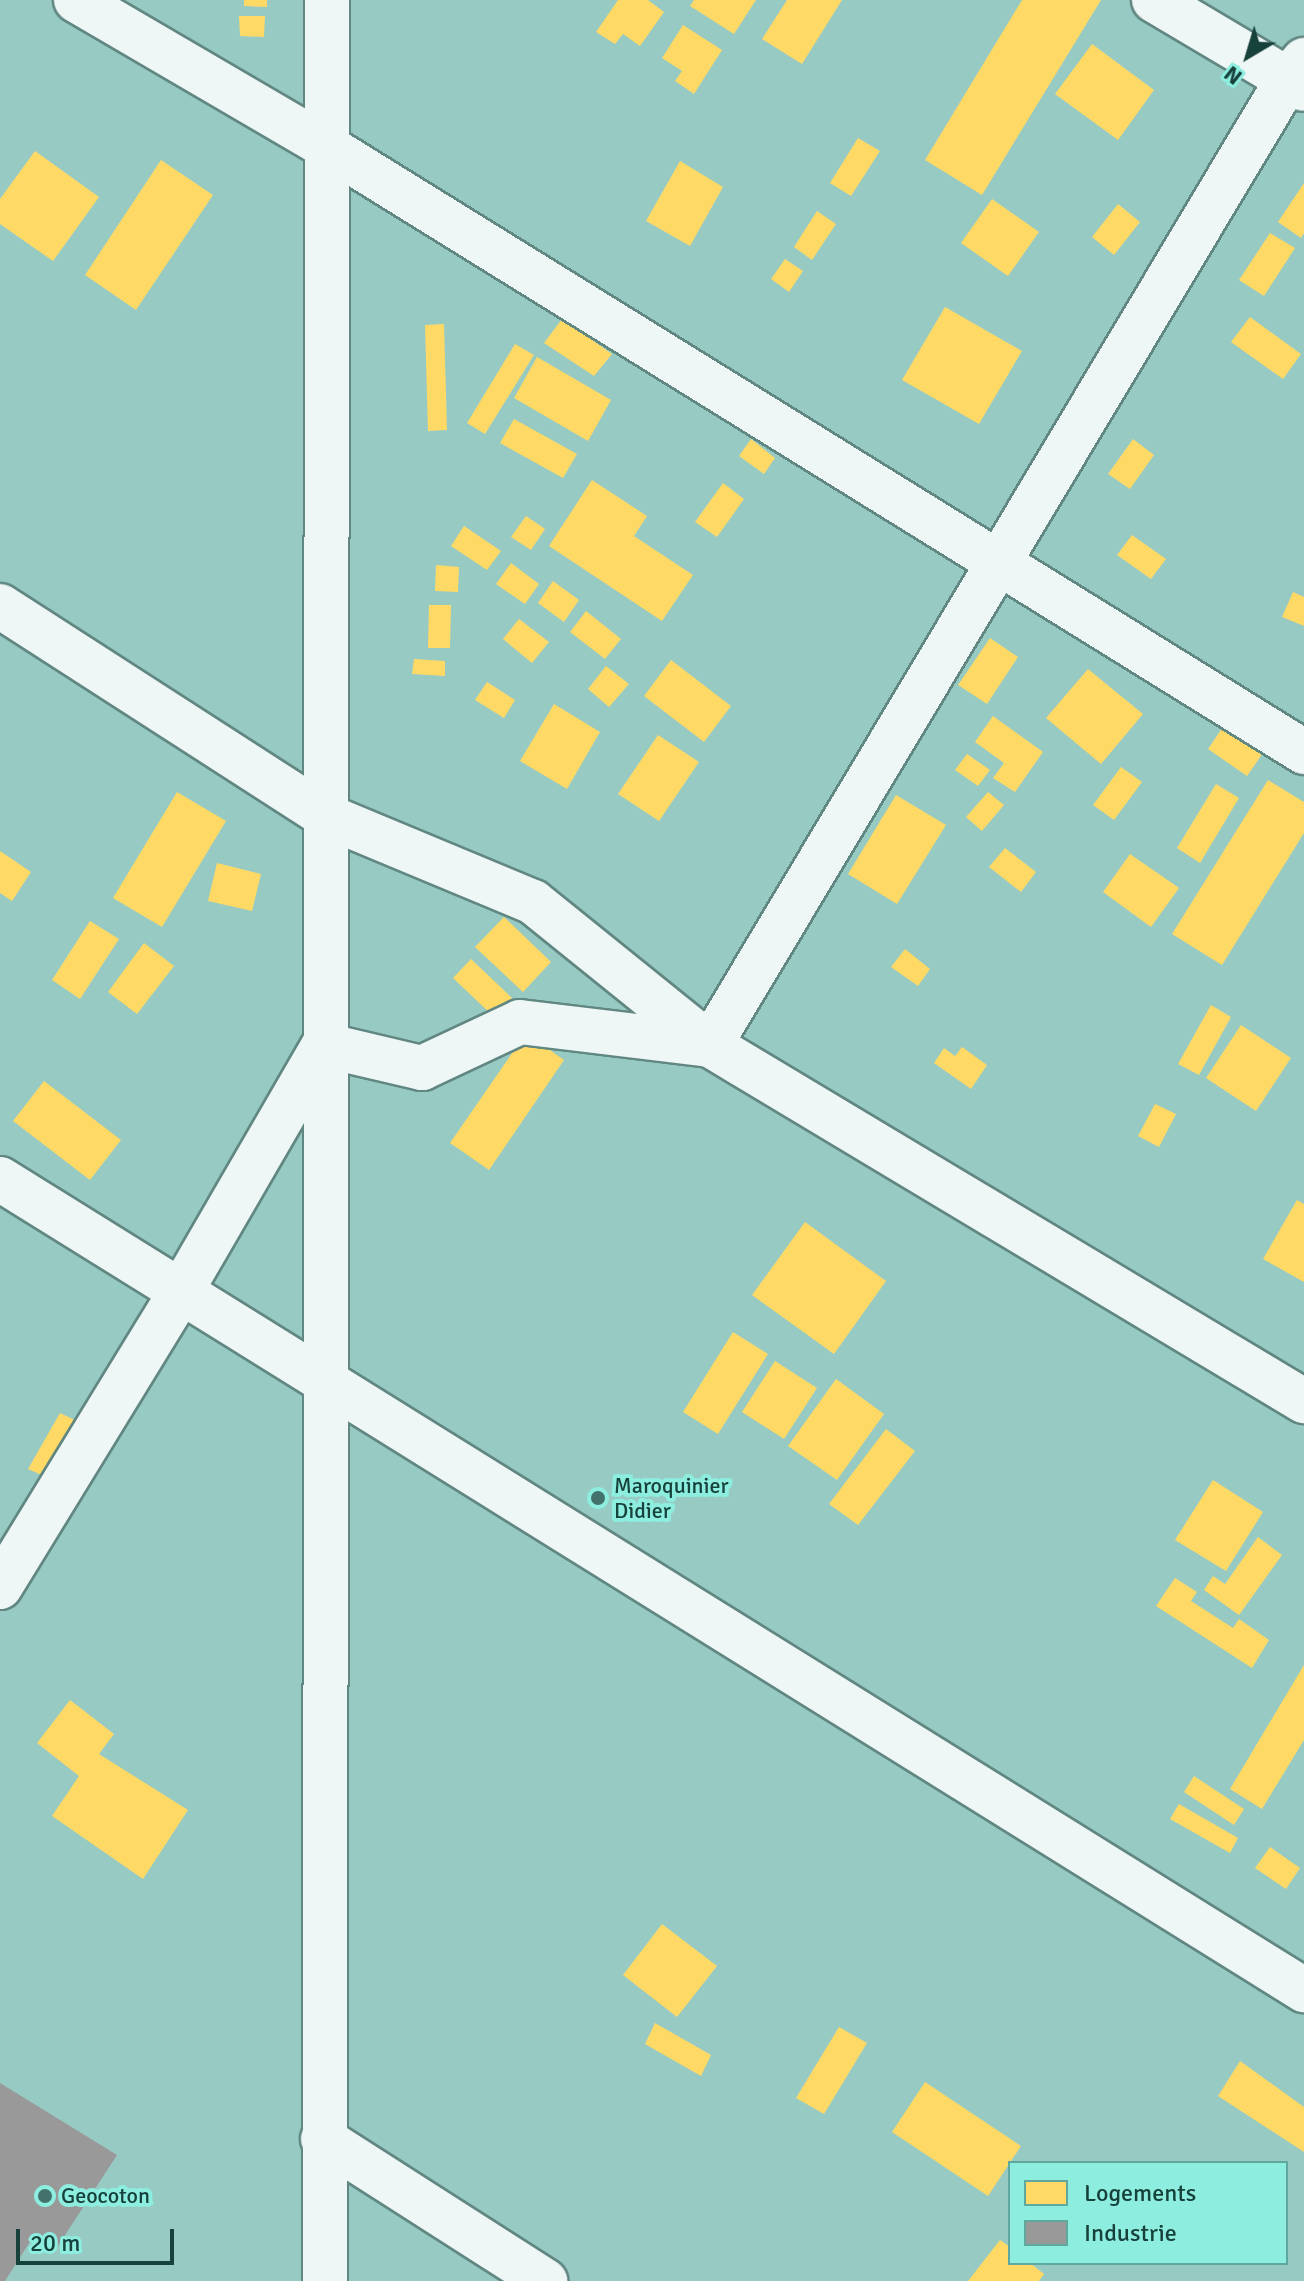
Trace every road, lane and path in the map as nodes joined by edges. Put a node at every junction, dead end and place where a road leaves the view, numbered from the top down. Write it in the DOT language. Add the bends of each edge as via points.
graph roads {
  1 [pos="76,0"];
  2 [pos="327,0"];
  3 [pos="1154,0"];
  4 [pos="1299,76"];
  5 [pos="326,146"];
  6 [pos="1000,563"];
  7 [pos="0,606"];
  8 [pos="1304,752"];
  9 [pos="324,815"];
  10 [pos="324,1045"];
  11 [pos="710,1045"];
  12 [pos="0,1179"];
  13 [pos="180,1293"];
  14 [pos="326,1386"];
  15 [pos="1304,1401"];
  16 [pos="0,1587"];
  17 [pos="1304,1990"];
  18 [pos="323,2139"];
  19 [pos="325,2281"];
  20 [pos="545,2281"];
  1 -- 5 [label="street"];
  2 -- 5 [label="street"];
  3 -- 4 [label="street"];
  4 -- 6 [label="street"];
  5 -- 6 [label="street"];
  5 -- 9 [label="street"];
  6 -- 8 [label="street"];
  6 -- 11 [label="street"];
  7 -- 9 [label="street"];
  9 -- 10 [label="street"];
  9 -- 11 [label="street" via="533,902"];
  10 -- 11 [label="street" via="422,1068 520,1022"];
  10 -- 13 [label="street"];
  10 -- 14 [label="street"];
  11 -- 15 [label="street"];
  12 -- 13 [label="street"];
  13 -- 14 [label="street"];
  13 -- 16 [label="street"];
  14 -- 17 [label="street"];
  14 -- 18 [label="street"];
  18 -- 19 [label="street"];
  18 -- 20 [label="street"];
}
